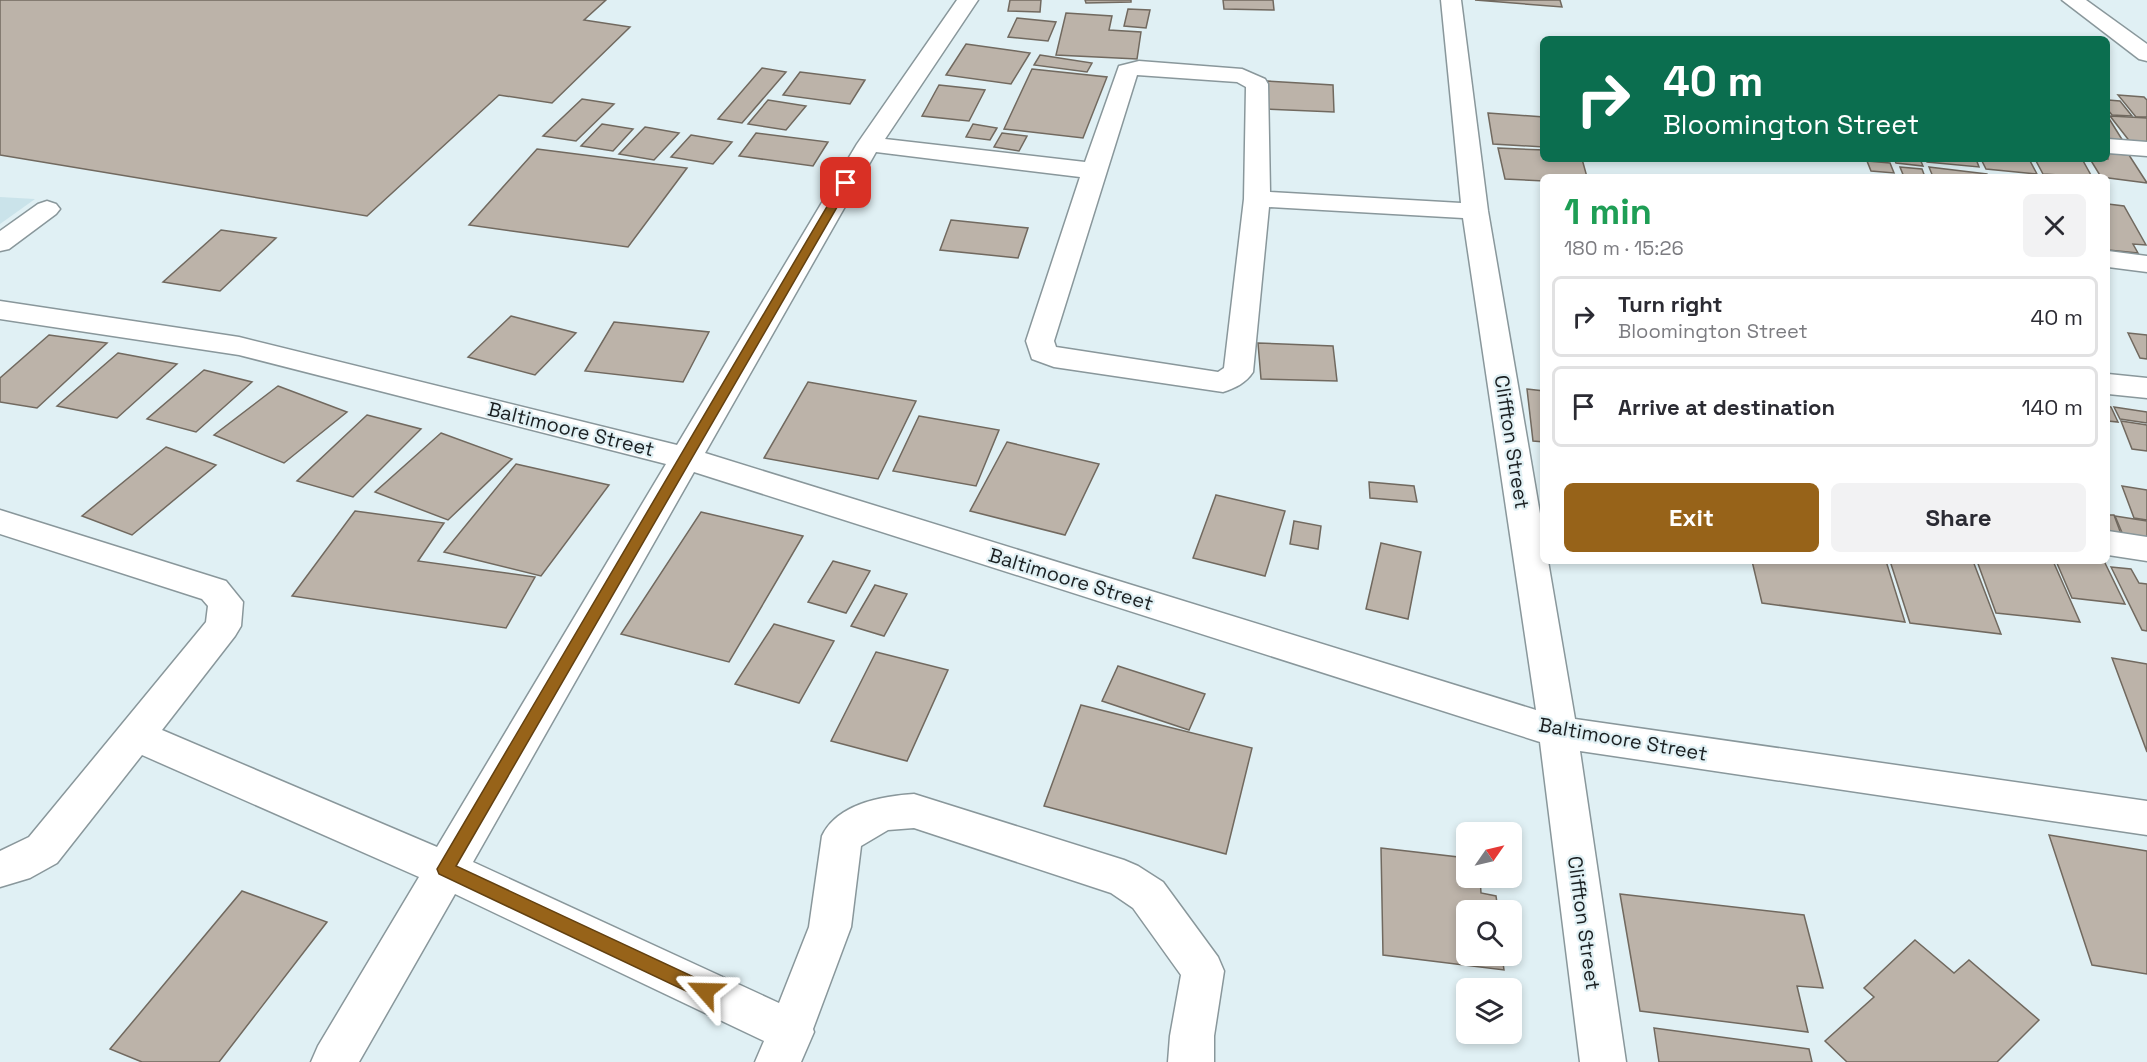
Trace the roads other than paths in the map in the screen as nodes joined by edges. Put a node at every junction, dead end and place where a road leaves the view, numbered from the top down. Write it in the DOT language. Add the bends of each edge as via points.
graph roads {
  1 [pos="968,0"];
  2 [pos="1451,0"];
  3 [pos="2072,0"];
  4 [pos="2147,54"];
  5 [pos="869,144"];
  6 [pos="2110,146"];
  7 [pos="2147,149"];
  8 [pos="1095,171"];
  9 [pos="1257,199"];
  10 [pos="47,209"];
  11 [pos="1475,211"];
  12 [pos="0,243"];
  13 [pos="2110,259"];
  14 [pos="2147,264"];
  15 [pos="0,310"];
  16 [pos="2110,384"];
  17 [pos="2147,388"];
  18 [pos="685,458"];
  19 [pos="0,522"];
  20 [pos="2110,543"];
  21 [pos="2147,549"];
  22 [pos="1558,732"];
  23 [pos="135,735"];
  24 [pos="2147,818"];
  25 [pos="0,869"];
  26 [pos="445,869"];
  27 [pos="785,1047"];
  28 [pos="334,1062"];
  29 [pos="1191,1062"];
  30 [pos="1603,1062"];
  1 -- 5 [label="street"];
  2 -- 11 [label="street, Cliffton Street"];
  3 -- 4 [label="street"];
  5 -- 8 [label="street"];
  5 -- 18 [label="street"];
  6 -- 7 [label="street"];
  8 -- 9 [label="street" via="1126,71 1139,68 1242,76 1257,84"];
  8 -- 9 [label="street" via="1040,341 1042,352 1054,358 1222,382 1232,378 1238,372"];
  9 -- 11 [label="street"];
  10 -- 12 [label="street"];
  11 -- 22 [label="street, Cliffton Street"];
  13 -- 14 [label="street"];
  15 -- 18 [label="street, Baltimoore Street" via="239,346"];
  16 -- 17 [label="street"];
  18 -- 22 [label="street, Baltimoore Street"];
  18 -- 26 [label="street"];
  19 -- 23 [label="street" via="214,590 226,602 223,626"];
  20 -- 21 [label="street"];
  22 -- 24 [label="street, Baltimoore Street"];
  22 -- 30 [label="street, Cliffton Street"];
  23 -- 25 [label="street" via="43,850 16,866"];
  23 -- 26 [label="street"];
  26 -- 27 [label="street"];
  26 -- 28 [label="street"];
  27 -- 29 [label="street" via="830,927 842,836 882,813 915,812 1124,879 1148,895 1203,971"];
}
